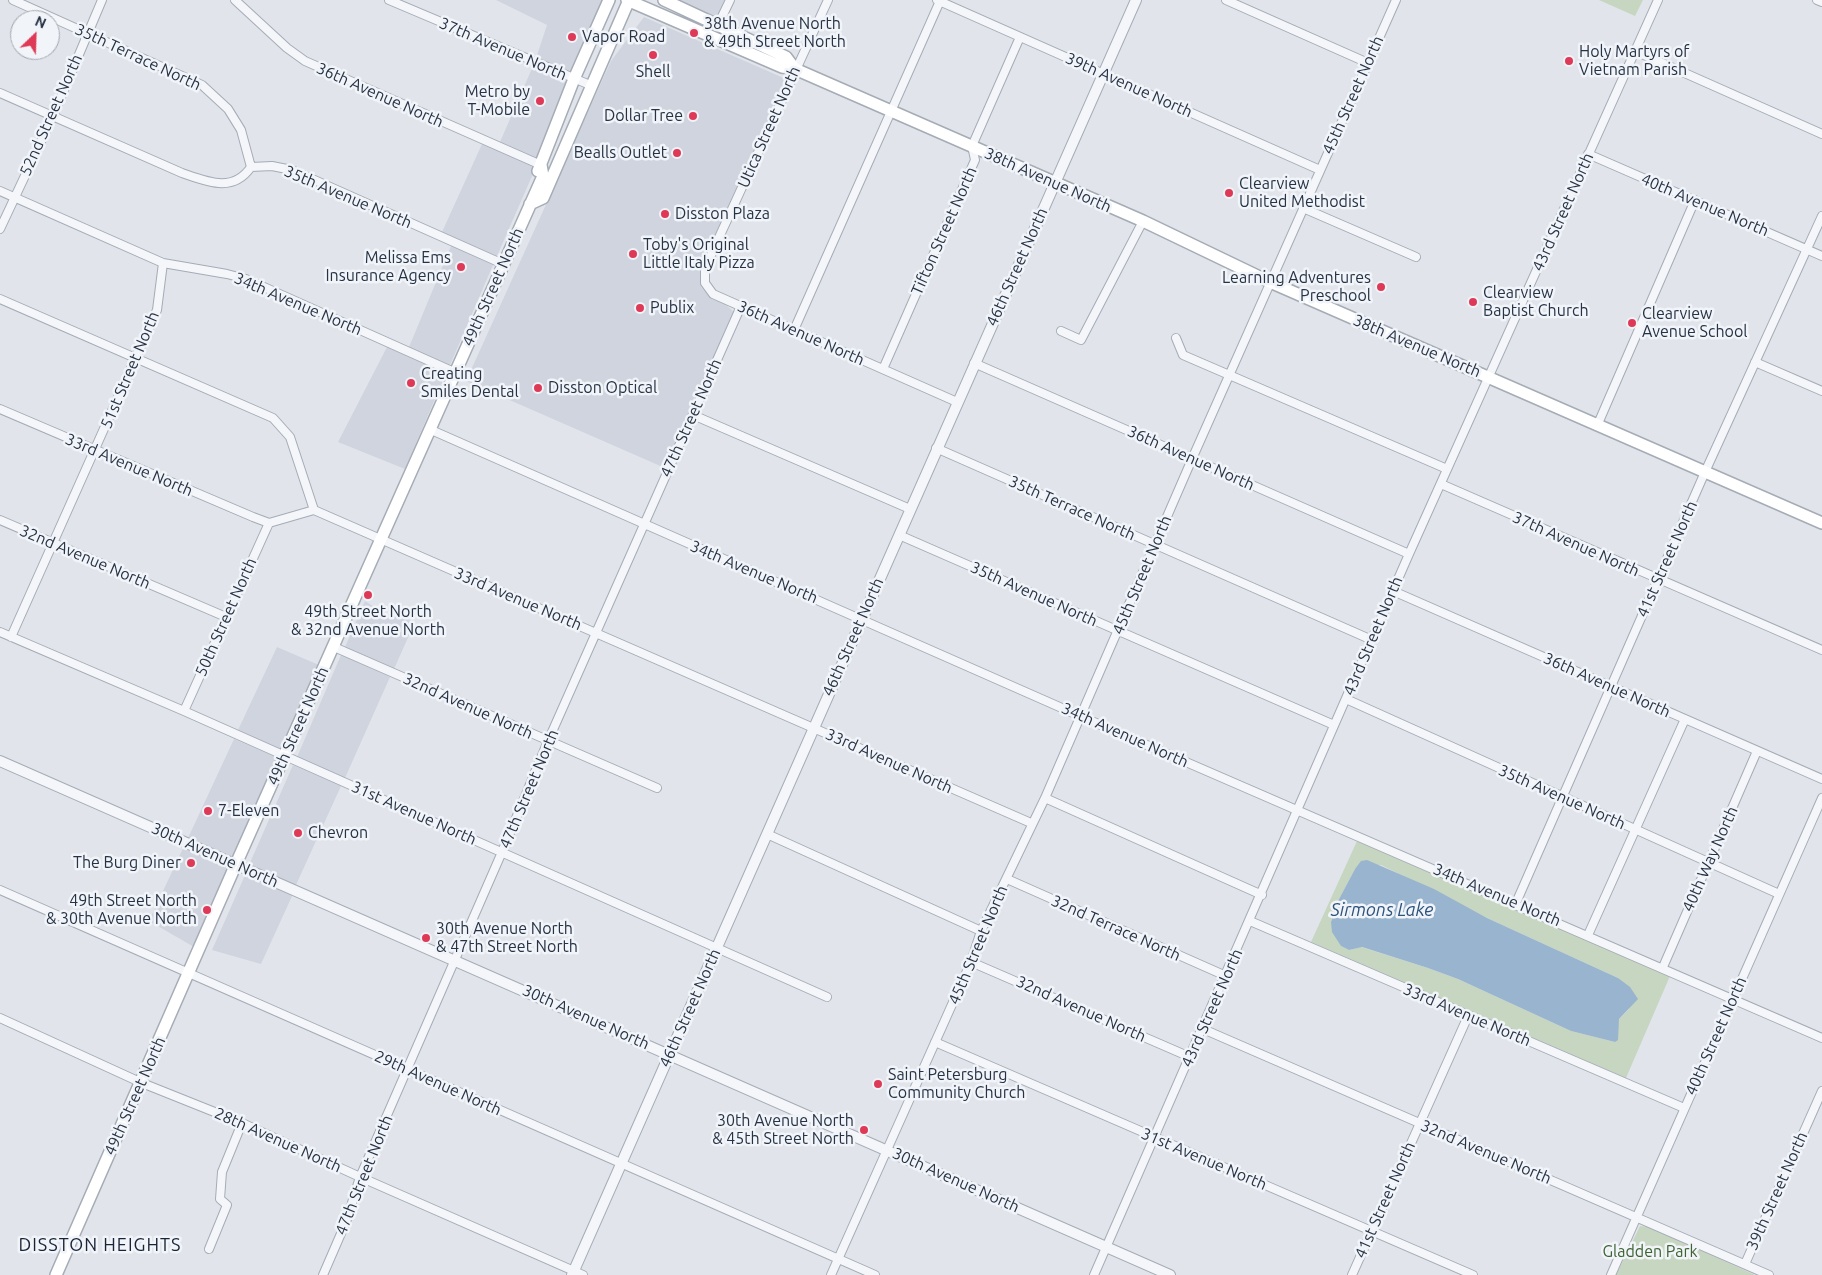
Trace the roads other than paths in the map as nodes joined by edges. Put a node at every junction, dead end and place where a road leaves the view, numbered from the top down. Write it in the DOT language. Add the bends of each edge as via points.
graph roads {
  1 [pos="13,0"];
  2 [pos="102,0"];
  3 [pos="236,0"];
  4 [pos="389,0"];
  5 [pos="609,0"];
  6 [pos="628,0"];
  7 [pos="664,0"];
  8 [pos="730,0"];
  9 [pos="828,0"];
  10 [pos="1136,0"];
  11 [pos="1226,0"];
  12 [pos="1396,0"];
  13 [pos="1658,0"];
  14 [pos="1817,0"];
  15 [pos="938,1"];
  16 [pos="1822,2"];
  17 [pos="718,25"];
  18 [pos="87,32"];
  19 [pos="1020,36"];
  20 [pos="1635,51"];
  21 [pos="1368,63"];
  22 [pos="795,68"];
  23 [pos="1102,74"];
  24 [pos="574,79"];
  25 [pos="590,85"];
  26 [pos="0,93"];
  27 [pos="891,111"];
  28 [pos="53,116"];
  29 [pos="1822,134"];
  30 [pos="972,146"];
  31 [pos="1588,154"];
  32 [pos="561,155"];
  33 [pos="541,164"];
  34 [pos="251,167"];
  35 [pos="1320,170"];
  36 [pos="1054,182"];
  37 [pos="0,191"];
  38 [pos="14,197"];
  39 [pos="1695,200"];
  40 [pos="530,204"];
  41 [pos="1303,208"];
  42 [pos="1822,216"];
  43 [pos="1143,221"];
  44 [pos="0,229"];
  45 [pos="1807,249"];
  46 [pos="1822,256"];
  47 [pos="1416,257"];
  48 [pos="163,263"];
  49 [pos="503,264"];
  50 [pos="705,282"];
  51 [pos="1270,282"];
  52 [pos="0,299"];
  53 [pos="741,306"];
  54 [pos="794,330"];
  55 [pos="1061,331"];
  56 [pos="1176,338"];
  57 [pos="136,357"];
  58 [pos="1755,362"];
  59 [pos="974,363"];
  60 [pos="883,369"];
  61 [pos="454,372"];
  62 [pos="1230,375"];
  63 [pos="1489,378"];
  64 [pos="1822,391"];
  65 [pos="957,402"];
  66 [pos="0,409"];
  67 [pos="693,415"];
  68 [pos="1597,426"];
  69 [pos="429,429"];
  70 [pos="936,448"];
  71 [pos="95,451"];
  72 [pos="1192,459"];
  73 [pos="1447,469"];
  74 [pos="1705,472"];
  75 [pos="1441,484"];
  76 [pos="910,509"];
  77 [pos="314,510"];
  78 [pos="0,520"];
  79 [pos="269,523"];
  80 [pos="1822,523"];
  81 [pos="644,524"];
  82 [pos="899,534"];
  83 [pos="381,540"];
  84 [pos="54,544"];
  85 [pos="1155,545"];
  86 [pos="1409,554"];
  87 [pos="1658,579"];
  88 [pos="1393,592"];
  89 [pos="226,617"];
  90 [pos="862,619"];
  91 [pos="1118,630"];
  92 [pos="0,632"];
  93 [pos="597,633"];
  94 [pos="12,637"];
  95 [pos="1372,640"];
  96 [pos="334,647"];
  97 [pos="1822,650"];
  98 [pos="1611,687"];
  99 [pos="1346,699"];
  100 [pos="184,711"];
  101 [pos="1080,716"];
  102 [pos="1686,720"];
  103 [pos="1334,725"];
  104 [pos="812,728"];
  105 [pos="548,742"];
  106 [pos="1757,751"];
  107 [pos="284,756"];
  108 [pos="0,761"];
  109 [pos="1822,779"];
  110 [pos="657,788"];
  111 [pos="1045,798"];
  112 [pos="1562,798"];
  113 [pos="1822,798"];
  114 [pos="1297,810"];
  115 [pos="1031,823"];
  116 [pos="1635,830"];
  117 [pos="766,834"];
  118 [pos="502,852"];
  119 [pos="1708,863"];
  120 [pos="236,864"];
  121 [pos="1007,879"];
  122 [pos="0,890"];
  123 [pos="1779,894"];
  124 [pos="1262,895"];
  125 [pos="1516,903"];
  126 [pos="1250,922"];
  127 [pos="981,931"];
  128 [pos="1588,935"];
  129 [pos="717,947"];
  130 [pos="454,959"];
  131 [pos="971,962"];
  132 [pos="1663,967"];
  133 [pos="189,974"];
  134 [pos="1226,976"];
  135 [pos="827,997"];
  136 [pos="1732,998"];
  137 [pos="1468,1016"];
  138 [pos="0,1018"];
  139 [pos="1203,1029"];
  140 [pos="1822,1038"];
  141 [pos="935,1042"];
  142 [pos="669,1054"];
  143 [pos="1190,1057"];
  144 [pos="408,1070"];
  145 [pos="142,1082"];
  146 [pos="1822,1090"];
  147 [pos="1684,1108"];
  148 [pos="242,1123"];
  149 [pos="1419,1123"];
  150 [pos="1155,1138"];
  151 [pos="887,1149"];
  152 [pos="621,1163"];
  153 [pos="360,1177"];
  154 [pos="1636,1216"];
  155 [pos="1372,1231"];
  156 [pos="1106,1248"];
  157 [pos="209,1249"];
  158 [pos="839,1259"];
  159 [pos="1744,1264"];
  160 [pos="576,1274"];
  161 [pos="56,1275"];
  162 [pos="323,1275"];
  163 [pos="831,1275"];
  164 [pos="875,1275"];
  165 [pos="1094,1275"];
  166 [pos="1170,1275"];
  167 [pos="1352,1275"];
  168 [pos="1473,1275"];
  169 [pos="1611,1275"];
  170 [pos="1769,1275"];
  1 -- 18 [label="street, 35th Terrace North"];
  2 -- 18 [label="street, 52nd Street North"];
  3 -- 33 [label="street, 36th Avenue North" via="305,61"];
  4 -- 24 [label="street, 37th Avenue North"];
  5 -- 24 [label="main road, 49th Street North"];
  6 -- 22 [label="main road, 38th Avenue North" via="782,67"];
  6 -- 25 [label="main road, 49th Street North"];
  7 -- 17 [label="main road, 38th Avenue North"];
  8 -- 17 [label="street"];
  9 -- 22 [label="street, Utica Street North"];
  10 -- 23 [label="street, 46th Street North"];
  11 -- 21 [label="street"];
  12 -- 21 [label="street, 45th Street North"];
  13 -- 20 [label="street, 43rd Street North"];
  14 -- 16 [label="street"];
  15 -- 19 [label="street, 39th Avenue North"];
  15 -- 27 [label="street"];
  17 -- 22 [label="main road, 38th Avenue North" via="786,57"];
  18 -- 28 [label="street, 52nd Street North"];
  18 -- 34 [label="street, 35th Terrace North" via="196,81 213,94 228,109 241,130"];
  19 -- 23 [label="street, 39th Avenue North"];
  19 -- 30 [label="street, Tifton Street North"];
  20 -- 29 [label="street"];
  20 -- 31 [label="street, 43rd Street North"];
  21 -- 35 [label="street, 45th Street North"];
  22 -- 27 [label="main road, 38th Avenue North"];
  22 -- 50 [label="street, Utica Street North" via="705,268"];
  23 -- 35 [label="street, 39th Avenue North"];
  23 -- 36 [label="street, 46th Street North"];
  24 -- 25 [label="street, 37th Avenue North"];
  24 -- 33 [label="main road, 49th Street North"];
  25 -- 32 [label="main road, 49th Street North"];
  26 -- 28 [label="street"];
  27 -- 30 [label="main road, 38th Avenue North"];
  27 -- 54 [label="street"];
  28 -- 34 [label="street" via="209,183 233,182 243,178"];
  28 -- 38 [label="street, 52nd Street North"];
  30 -- 36 [label="main road, 38th Avenue North"];
  30 -- 60 [label="street, Tifton Street North" via="975,160"];
  31 -- 39 [label="street, 40th Avenue North"];
  31 -- 63 [label="street, 43rd Street North"];
  32 -- 33 [label="main road" via="548,164"];
  32 -- 40 [label="main road, 49th Street North" via="542,198"];
  33 -- 40 [label="main road, 49th Street North" via="530,192"];
  34 -- 49 [label="street, 35th Avenue North" via="272,166 292,170"];
  35 -- 41 [label="street, 45th Street North"];
  36 -- 43 [label="main road, 38th Avenue North"];
  36 -- 59 [label="street, 46th Street North"];
  37 -- 38 [label="street, 34th Avenue North"];
  38 -- 44 [label="street, 52nd Street North"];
  38 -- 48 [label="street, 34th Avenue North"];
  39 -- 45 [label="street, 40th Avenue North"];
  39 -- 68 [label="street"];
  40 -- 49 [label="main road, 49th Street North"];
  41 -- 47 [label="street"];
  41 -- 51 [label="street, 45th Street North"];
  42 -- 45 [label="street, 41st Street North"];
  43 -- 51 [label="main road, 38th Avenue North"];
  43 -- 55 [label="street" via="1080,340"];
  45 -- 46 [label="street, 40th Avenue North"];
  45 -- 58 [label="street, 41st Street North"];
  48 -- 57 [label="street, 51st Street North" via="157,310"];
  48 -- 61 [label="street, 34th Avenue North" via="246,279"];
  49 -- 61 [label="main road, 49th Street North"];
  50 -- 53 [label="street, 36th Avenue North" via="713,294"];
  51 -- 62 [label="street, 45th Street North"];
  51 -- 63 [label="main road, 38th Avenue North"];
  52 -- 57 [label="street"];
  53 -- 54 [label="street, 36th Avenue North"];
  53 -- 67 [label="street, 47th Street North"];
  54 -- 60 [label="street, 36th Avenue North"];
  56 -- 62 [label="street" via="1184,355"];
  57 -- 71 [label="street, 51st Street North"];
  57 -- 77 [label="street" via="273,418 290,438"];
  58 -- 64 [label="street"];
  58 -- 74 [label="street, 41st Street North"];
  59 -- 65 [label="street, 46th Street North"];
  59 -- 72 [label="street, 36th Avenue North"];
  60 -- 65 [label="street, 36th Avenue North"];
  61 -- 69 [label="main road, 49th Street North"];
  62 -- 72 [label="street, 45th Street North"];
  62 -- 73 [label="street"];
  63 -- 68 [label="main road, 38th Avenue North"];
  63 -- 73 [label="street, 43rd Street North"];
  65 -- 70 [label="street, 46th Street North"];
  66 -- 71 [label="street, 33rd Avenue North"];
  67 -- 76 [label="street"];
  67 -- 81 [label="street, 47th Street North"];
  68 -- 74 [label="main road, 38th Avenue North"];
  69 -- 81 [label="street, 34th Avenue North"];
  69 -- 83 [label="main road, 49th Street North"];
  70 -- 76 [label="street, 46th Street North"];
  70 -- 85 [label="street, 35th Terrace North"];
  71 -- 79 [label="street, 33rd Avenue North"];
  71 -- 84 [label="street, 51st Street North"];
  72 -- 85 [label="street, 45th Street North"];
  72 -- 86 [label="street, 36th Avenue North"];
  73 -- 75 [label="street, 43rd Street North"];
  74 -- 80 [label="main road, 38th Avenue North"];
  74 -- 87 [label="street, 41st Street North"];
  75 -- 86 [label="street, 43rd Street North"];
  75 -- 87 [label="street, 37th Avenue North"];
  76 -- 82 [label="street, 46th Street North"];
  77 -- 79 [label="street"];
  77 -- 83 [label="street, 33rd Avenue North"];
  78 -- 84 [label="street, 32nd Avenue North"];
  79 -- 89 [label="street, 50th Street North"];
  81 -- 90 [label="street, 34th Avenue North"];
  81 -- 93 [label="street, 47th Street North"];
  82 -- 90 [label="street, 46th Street North"];
  82 -- 91 [label="street, 35th Avenue North"];
  83 -- 93 [label="street, 33rd Avenue North"];
  83 -- 96 [label="main road, 49th Street North"];
  84 -- 89 [label="street, 32nd Avenue North"];
  84 -- 94 [label="street, 51st Street North"];
  85 -- 91 [label="street, 45th Street North"];
  85 -- 95 [label="street, 35th Terrace North"];
  86 -- 88 [label="street, 43rd Street North"];
  87 -- 97 [label="street, 37th Avenue North"];
  87 -- 98 [label="street, 41st Street North"];
  88 -- 95 [label="street, 43rd Street North"];
  88 -- 98 [label="street, 36th Avenue North"];
  89 -- 100 [label="street, 50th Street North"];
  90 -- 101 [label="street, 34th Avenue North"];
  90 -- 104 [label="street, 46th Street North"];
  91 -- 101 [label="street, 45th Street North"];
  91 -- 103 [label="street, 35th Avenue North"];
  92 -- 94 [label="street, 31st Avenue North"];
  93 -- 104 [label="street, 33rd Avenue North"];
  93 -- 105 [label="street, 47th Street North"];
  94 -- 100 [label="street, 31st Avenue North"];
  95 -- 99 [label="street, 43rd Street North"];
  96 -- 105 [label="street, 32nd Avenue North"];
  96 -- 107 [label="main road, 49th Street North"];
  98 -- 102 [label="street, 36th Avenue North"];
  98 -- 112 [label="street, 41st Street North"];
  99 -- 103 [label="street, 43rd Street North"];
  99 -- 112 [label="street, 35th Avenue North"];
  100 -- 107 [label="street, 31st Avenue North"];
  101 -- 111 [label="street, 45th Street North"];
  101 -- 114 [label="street, 34th Avenue North"];
  102 -- 106 [label="street, 36th Avenue North"];
  102 -- 116 [label="street"];
  103 -- 114 [label="street, 43rd Street North"];
  104 -- 115 [label="street, 33rd Avenue North"];
  104 -- 117 [label="street, 46th Street North"];
  105 -- 110 [label="street, 32nd Avenue North"];
  105 -- 118 [label="street, 47th Street North"];
  106 -- 109 [label="street, 36th Avenue North"];
  106 -- 119 [label="street, 40th Way North"];
  107 -- 118 [label="street, 31st Avenue North"];
  107 -- 120 [label="main road, 49th Street North"];
  108 -- 120 [label="street, 30th Avenue North"];
  111 -- 115 [label="street, 45th Street North"];
  111 -- 124 [label="street"];
  112 -- 116 [label="street, 35th Avenue North"];
  112 -- 125 [label="street, 41st Street North"];
  113 -- 123 [label="street, 40th Street North"];
  114 -- 124 [label="street, 43rd Street North"];
  114 -- 125 [label="street, 34th Avenue North"];
  115 -- 121 [label="street, 45th Street North"];
  116 -- 119 [label="street, 35th Avenue North"];
  116 -- 128 [label="street"];
  117 -- 127 [label="street"];
  117 -- 129 [label="street, 46th Street North"];
  118 -- 129 [label="street, 31st Avenue North"];
  118 -- 130 [label="street, 47th Street North"];
  119 -- 123 [label="street, 35th Avenue North"];
  119 -- 132 [label="street, 40th Way North"];
  120 -- 130 [label="street, 30th Avenue North"];
  120 -- 133 [label="main road, 49th Street North"];
  121 -- 127 [label="street, 45th Street North"];
  121 -- 134 [label="street, 32nd Terrace North"];
  122 -- 133 [label="street, 29th Avenue North"];
  123 -- 136 [label="street, 40th Street North"];
  124 -- 126 [label="street, 43rd Street North"];
  125 -- 128 [label="street, 34th Avenue North"];
  126 -- 134 [label="street, 43rd Street North"];
  126 -- 137 [label="street, 33rd Avenue North"];
  127 -- 131 [label="street, 45th Street North"];
  128 -- 132 [label="street, 34th Avenue North"];
  129 -- 135 [label="street, 31st Avenue North"];
  129 -- 142 [label="street, 46th Street North"];
  130 -- 142 [label="street, 30th Avenue North"];
  130 -- 144 [label="street, 47th Street North"];
  131 -- 141 [label="street, 45th Street North"];
  131 -- 143 [label="street, 32nd Avenue North"];
  132 -- 136 [label="street, 34th Avenue North"];
  133 -- 144 [label="street, 29th Avenue North"];
  133 -- 145 [label="main road, 49th Street North"];
  134 -- 139 [label="street, 43rd Street North"];
  136 -- 140 [label="street, 34th Avenue North"];
  136 -- 147 [label="street, 40th Street North"];
  137 -- 147 [label="street, 33rd Avenue North"];
  137 -- 149 [label="street, 41st Street North"];
  138 -- 145 [label="street, 28th Avenue North"];
  139 -- 143 [label="street, 43rd Street North"];
  139 -- 149 [label="street, 32nd Avenue North"];
  141 -- 150 [label="street, 31st Avenue North"];
  141 -- 151 [label="street, 45th Street North"];
  142 -- 151 [label="street, 30th Avenue North"];
  142 -- 152 [label="street, 46th Street North"];
  143 -- 150 [label="street, 43rd Street North"];
  144 -- 152 [label="street, 29th Avenue North"];
  144 -- 153 [label="street, 47th Street North"];
  145 -- 148 [label="street, 28th Avenue North"];
  145 -- 161 [label="main road, 49th Street North"];
  146 -- 159 [label="street, 39th Street North"];
  147 -- 154 [label="street, 40th Street North"];
  148 -- 153 [label="street, 28th Avenue North"];
  148 -- 157 [label="street" via="222,1172 220,1199 227,1205"];
  149 -- 154 [label="street, 32nd Avenue North"];
  149 -- 155 [label="street, 41st Street North"];
  150 -- 155 [label="street, 31st Avenue North"];
  150 -- 156 [label="street, 43rd Street North"];
  151 -- 156 [label="street, 30th Avenue North"];
  151 -- 158 [label="street, 45th Street North"];
  152 -- 158 [label="street, 29th Avenue North"];
  152 -- 160 [label="street, 46th Street North"];
  153 -- 160 [label="street, 28th Avenue North"];
  153 -- 162 [label="street, 47th Street North" via="346,1222"];
  154 -- 159 [label="street, 32nd Avenue North"];
  154 -- 169 [label="street, 40th Street North"];
  155 -- 167 [label="street, 41st Street North"];
  155 -- 168 [label="street, 31st Avenue North"];
  156 -- 165 [label="street, 43rd Street North"];
  156 -- 166 [label="street, 30th Avenue North"];
  158 -- 163 [label="street, 45th Street North"];
  158 -- 164 [label="street, 29th Avenue North"];
  159 -- 170 [label="street, 32nd Avenue North"];
}
